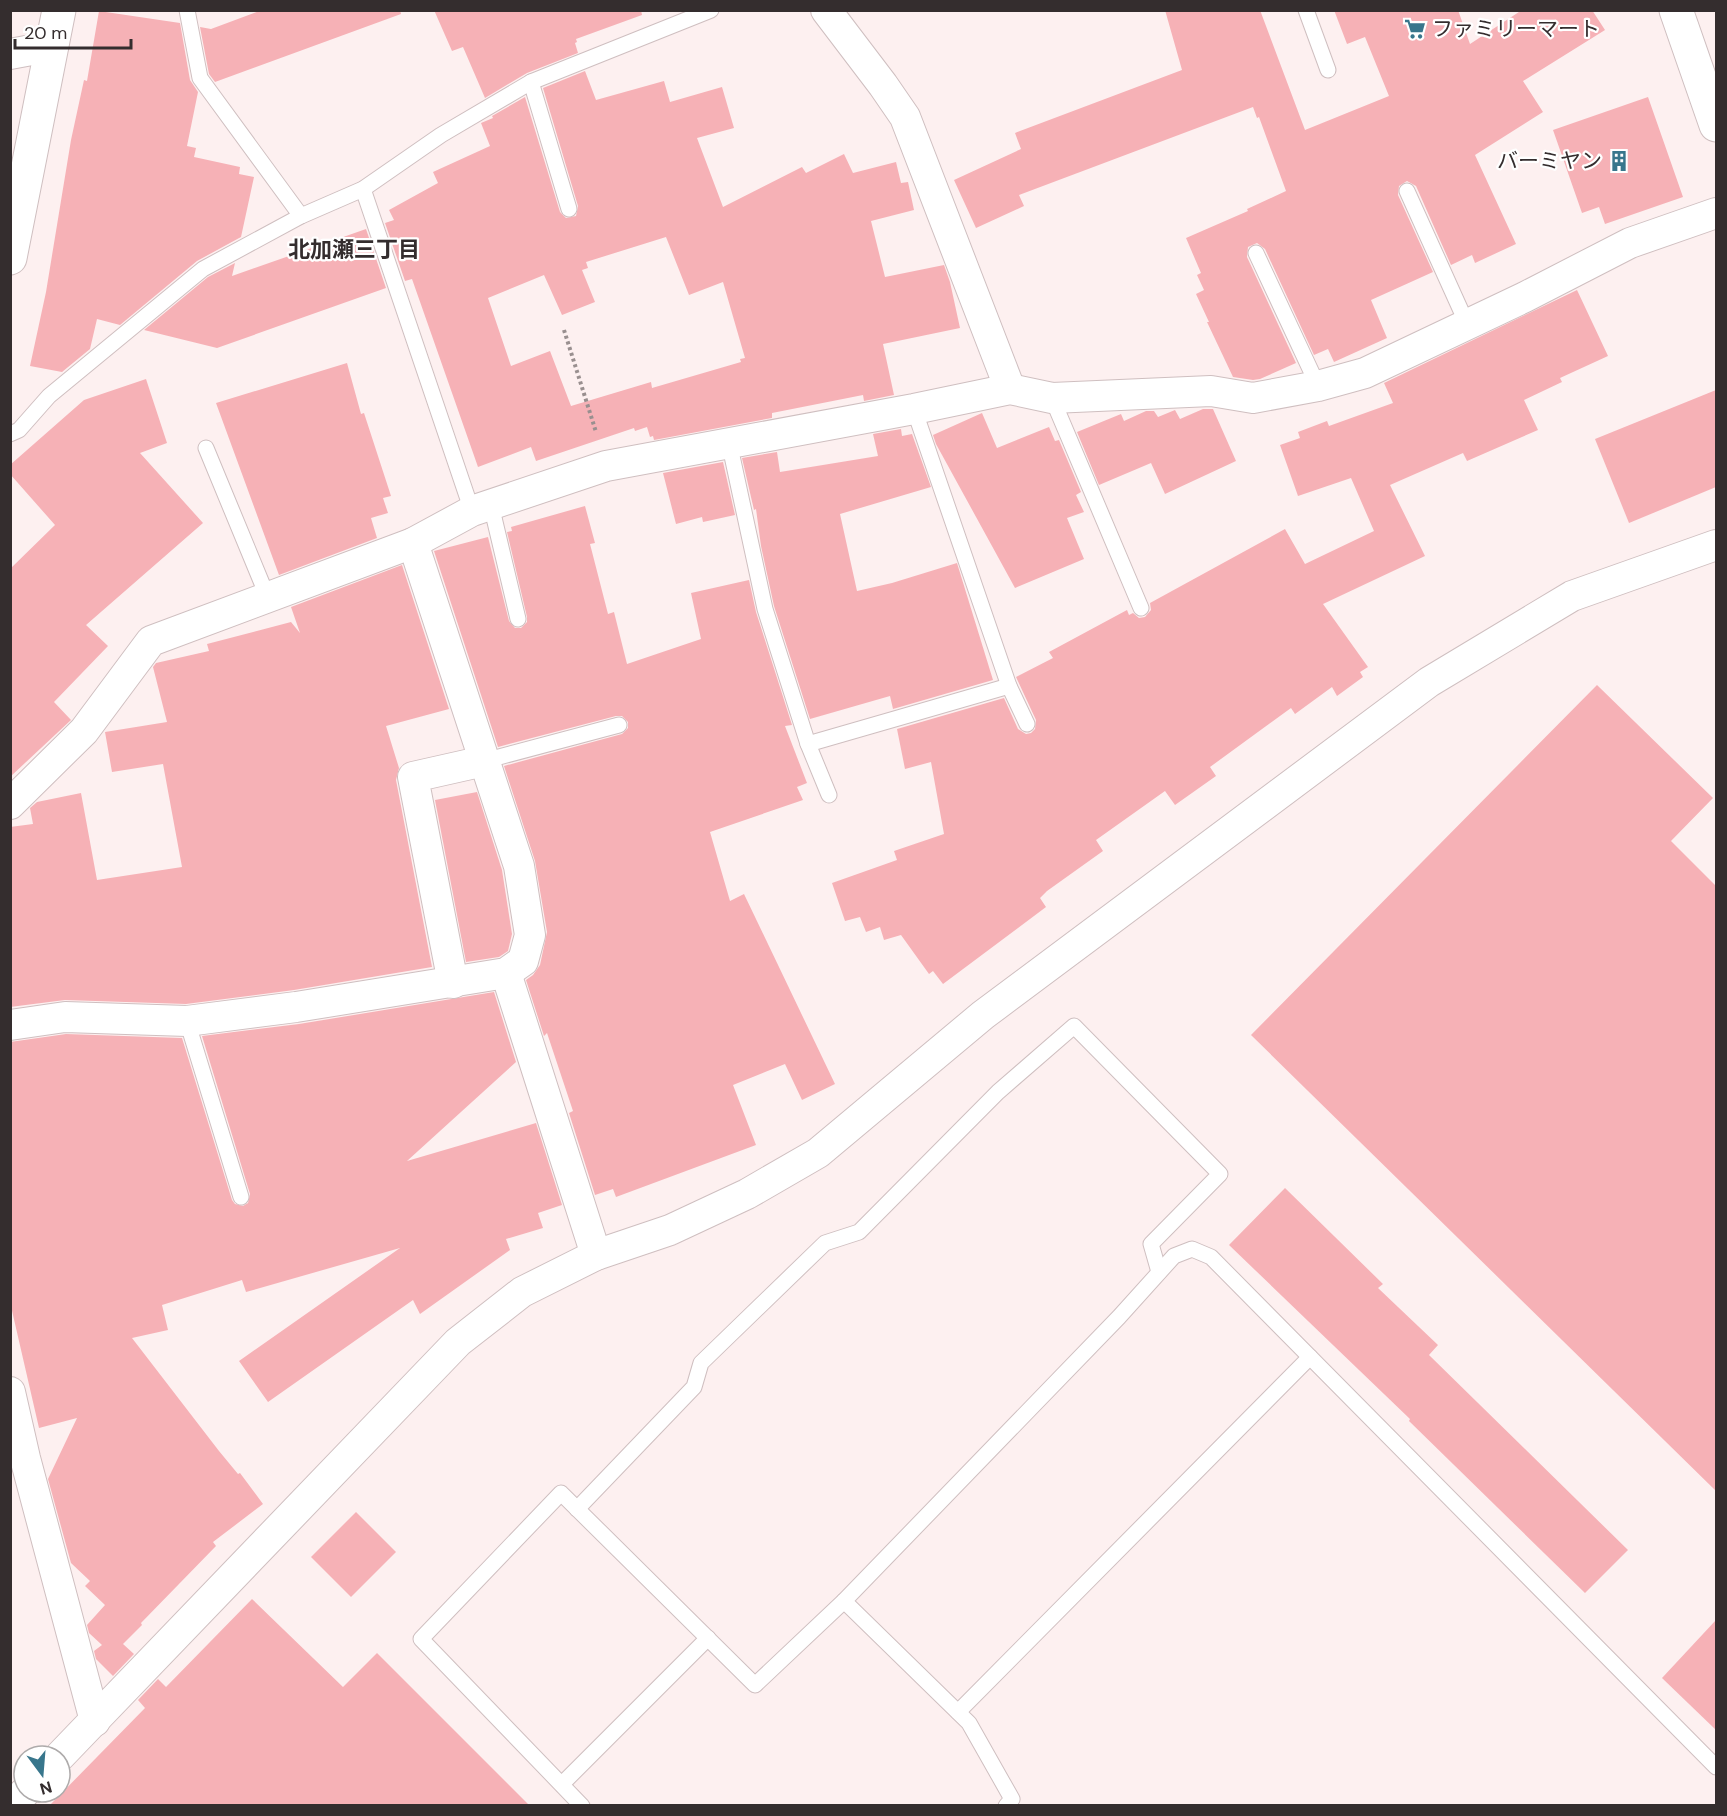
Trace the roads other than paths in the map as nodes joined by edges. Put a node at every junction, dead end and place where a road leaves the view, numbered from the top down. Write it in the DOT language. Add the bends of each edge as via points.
graph roads {
  1 [pos="59,10"];
  2 [pos="187,10"];
  3 [pos="711,10"];
  4 [pos="826,10"];
  5 [pos="1306,10"];
  6 [pos="1676,10"];
  7 [pos="52,46"];
  8 [pos="10,54"];
  9 [pos="1328,70"];
  10 [pos="531,82"];
  11 [pos="1716,124"];
  12 [pos="363,189"];
  13 [pos="1407,191"];
  14 [pos="568,209"];
  15 [pos="1716,213"];
  16 [pos="301,216"];
  17 [pos="1256,253"];
  18 [pos="10,258"];
  19 [pos="1467,324"];
  20 [pos="1318,386"];
  21 [pos="1010,389"];
  22 [pos="1052,398"];
  23 [pos="914,409"];
  24 [pos="10,434"];
  25 [pos="729,442"];
  26 [pos="206,448"];
  27 [pos="481,508"];
  28 [pos="413,543"];
  29 [pos="1716,545"];
  30 [pos="268,598"];
  31 [pos="1141,608"];
  32 [pos="518,619"];
  33 [pos="1008,686"];
  34 [pos="1027,724"];
  35 [pos="619,725"];
  36 [pos="808,744"];
  37 [pos="484,761"];
  38 [pos="829,795"];
  39 [pos="10,804"];
  40 [pos="506,974"];
  41 [pos="453,983"];
  42 [pos="187,1021"];
  43 [pos="10,1025"];
  44 [pos="241,1197"];
  45 [pos="596,1255"];
  46 [pos="1159,1272"];
  47 [pos="1310,1357"];
  48 [pos="10,1392"];
  49 [pos="577,1509"];
  50 [pos="844,1601"];
  51 [pos="708,1638"];
  52 [pos="958,1712"];
  53 [pos="95,1721"];
  54 [pos="72,1744"];
  55 [pos="1716,1767"];
  56 [pos="562,1784"];
  57 [pos="582,1806"];
  58 [pos="1006,1806"];
  1 -- 7 [label="main road"];
  2 -- 16 [label="lane" via="200,78"];
  3 -- 10 [label="lane"];
  4 -- 21 [label="street" via="905,117"];
  5 -- 9 [label="lane"];
  6 -- 11 [label="main road"];
  7 -- 8 [label="street"];
  7 -- 18 [label="main road"];
  10 -- 12 [label="lane" via="441,135"];
  10 -- 14 [label="lane"];
  12 -- 16 [label="lane"];
  12 -- 27 [label="lane"];
  13 -- 19 [label="lane"];
  15 -- 19 [label="street" via="1630,243"];
  16 -- 24 [label="lane" via="203,269 49,396 19,430"];
  17 -- 20 [label="lane"];
  19 -- 20 [label="street" via="1365,373"];
  20 -- 22 [label="street" via="1253,398 1211,391"];
  21 -- 22 [label="street"];
  21 -- 23 [label="street"];
  22 -- 31 [label="lane"];
  23 -- 25 [label="street"];
  23 -- 33 [label="lane"];
  25 -- 27 [label="street" via="606,466"];
  25 -- 36 [label="lane" via="765,609"];
  26 -- 30 [label="lane"];
  27 -- 28 [label="street"];
  27 -- 32 [label="lane"];
  28 -- 30 [label="street"];
  28 -- 37 [label="street"];
  29 -- 45 [label="street" via="1572,596 1429,682 983,1015 818,1153 747,1194 670,1230"];
  30 -- 39 [label="street" via="152,641 84,731"];
  33 -- 34 [label="lane"];
  33 -- 36 [label="lane"];
  35 -- 37 [label="lane"];
  36 -- 38 [label="lane"];
  37 -- 40 [label="street" via="519,866 530,935 523,961"];
  37 -- 41 [label="street" via="413,777"];
  40 -- 41 [label="street"];
  40 -- 45 [label="street"];
  41 -- 42 [label="street"];
  42 -- 43 [label="street" via="65,1017"];
  42 -- 44 [label="lane"];
  45 -- 53 [label="street" via="522,1292 458,1342"];
  46 -- 47 [label="lane" via="1174,1256 1192,1249 1211,1257"];
  46 -- 49 [label="lane" via="1151,1244 1220,1174 1074,1026 998,1092 858,1232 825,1243 709,1355 701,1364 694,1388"];
  46 -- 50 [label="lane"];
  47 -- 52 [label="lane"];
  47 -- 55 [label="lane"];
  48 -- 53 [label="street"];
  49 -- 51 [label="lane"];
  49 -- 56 [label="lane" via="561,1493 421,1639"];
  50 -- 51 [label="lane" via="755,1685"];
  50 -- 52 [label="lane"];
  51 -- 56 [label="lane"];
  52 -- 58 [label="lane" via="969,1723 1012,1799"];
  53 -- 54 [label="street"];
  56 -- 57 [label="lane"];
}
